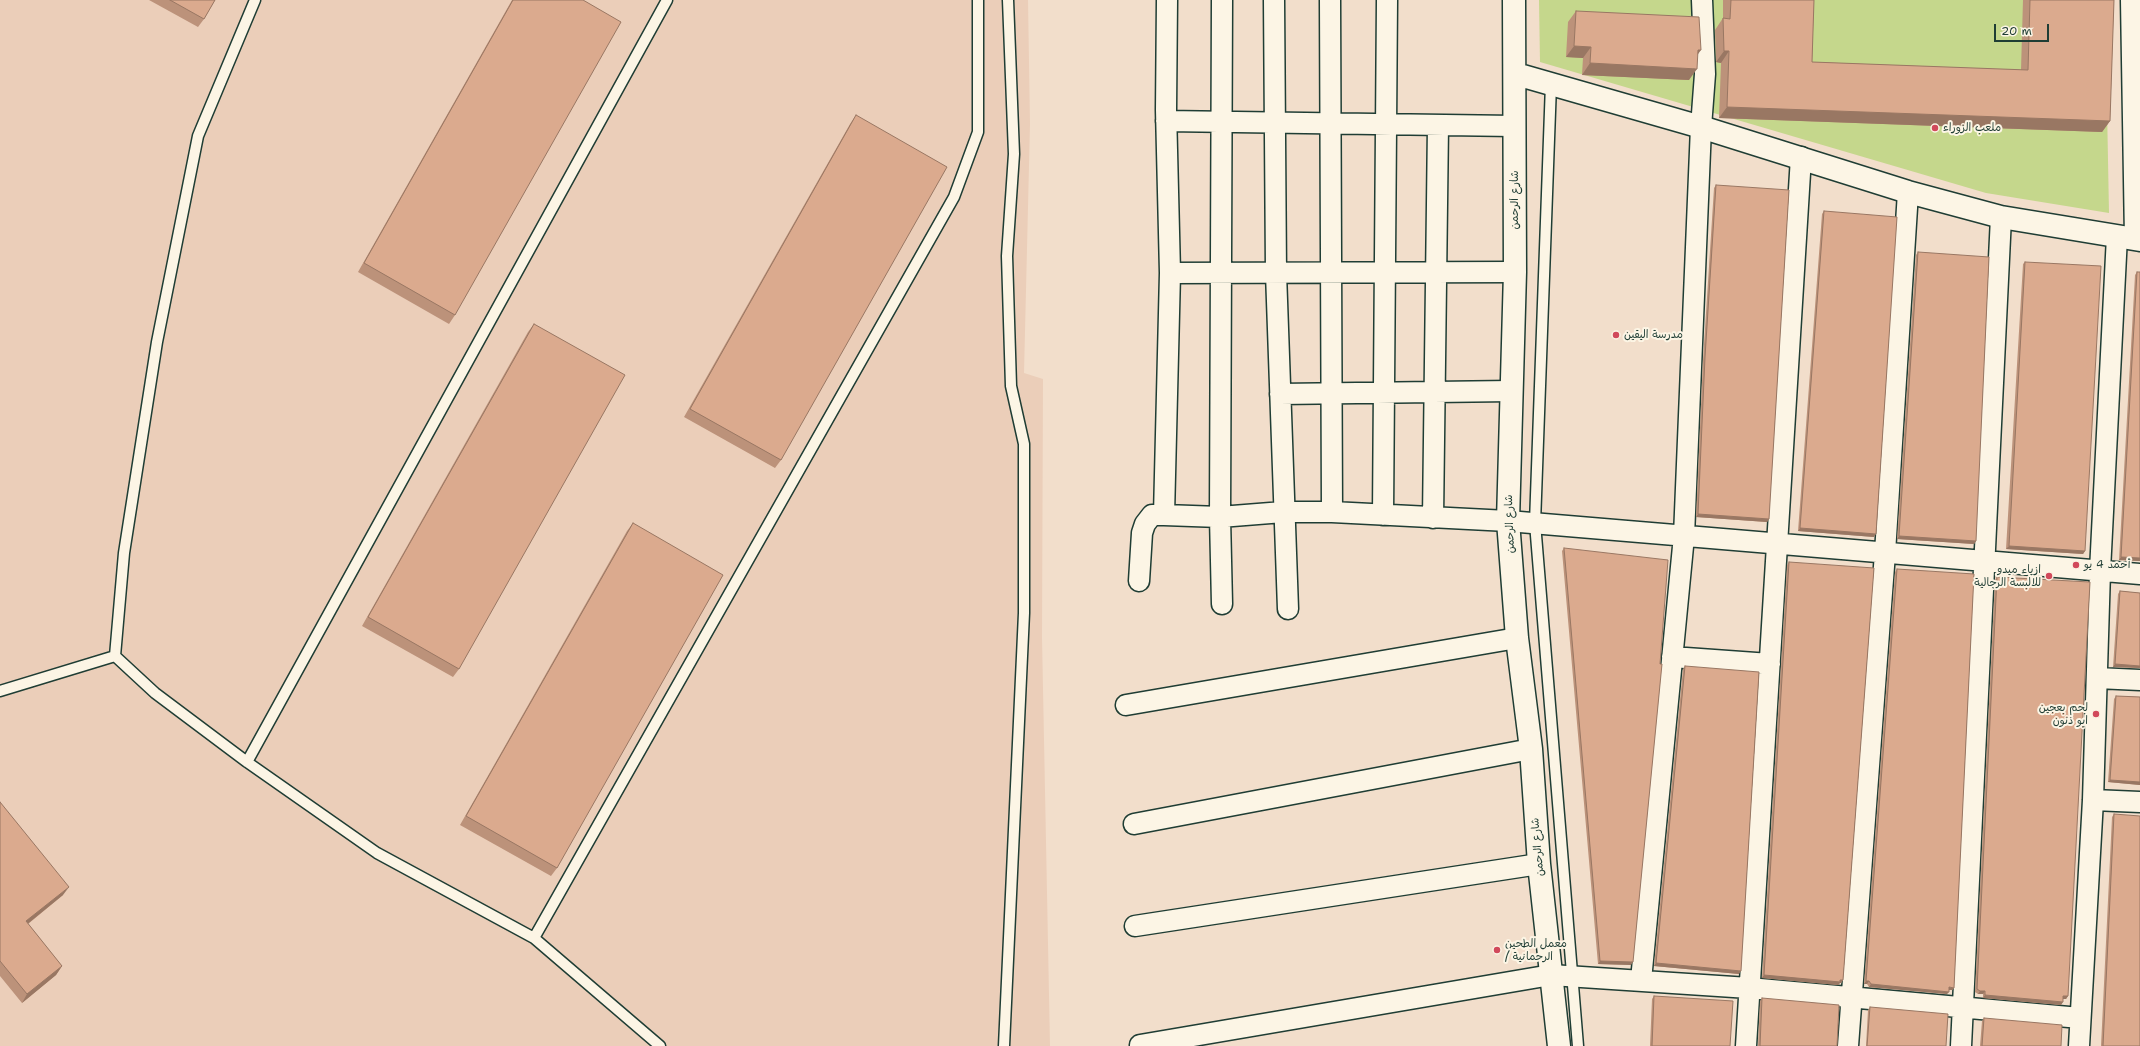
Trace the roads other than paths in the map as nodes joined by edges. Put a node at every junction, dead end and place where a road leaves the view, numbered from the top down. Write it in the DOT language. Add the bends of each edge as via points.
graph roads {
  1 [pos="255,0"];
  2 [pos="667,0"];
  3 [pos="978,0"];
  4 [pos="1008,0"];
  5 [pos="1166,0"];
  6 [pos="1222,0"];
  7 [pos="1274,0"];
  8 [pos="1330,0"];
  9 [pos="1387,0"];
  10 [pos="1514,0"];
  11 [pos="1702,0"];
  12 [pos="2131,0"];
  13 [pos="1516,74"];
  14 [pos="1551,84"];
  15 [pos="2136,86"];
  16 [pos="1166,121"];
  17 [pos="1222,122"];
  18 [pos="1275,123"];
  19 [pos="1330,123"];
  20 [pos="1385,124"];
  21 [pos="1438,125"];
  22 [pos="1514,126"];
  23 [pos="1701,126"];
  24 [pos="1801,157"];
  25 [pos="1908,192"];
  26 [pos="2000,217"];
  27 [pos="2131,238"];
  28 [pos="1385,272"];
  29 [pos="1436,272"];
  30 [pos="1515,272"];
  31 [pos="1170,273"];
  32 [pos="1222,273"];
  33 [pos="1276,273"];
  34 [pos="1331,273"];
  35 [pos="1511,391"];
  36 [pos="1434,392"];
  37 [pos="1280,394"];
  38 [pos="1384,394"];
  39 [pos="1332,395"];
  40 [pos="1283,512"];
  41 [pos="1332,512"];
  42 [pos="1164,515"];
  43 [pos="1383,515"];
  44 [pos="1220,517"];
  45 [pos="1433,518"];
  46 [pos="1508,521"];
  47 [pos="1534,523"];
  48 [pos="1684,536"];
  49 [pos="1777,544"];
  50 [pos="1885,553"];
  51 [pos="1985,561"];
  52 [pos="2100,571"];
  53 [pos="2140,574"];
  54 [pos="1139,581"];
  55 [pos="1222,604"];
  56 [pos="1288,609"];
  57 [pos="1517,638"];
  58 [pos="115,656"];
  59 [pos="1672,657"];
  60 [pos="1770,664"];
  61 [pos="2097,678"];
  62 [pos="2140,680"];
  63 [pos="0,691"];
  64 [pos="1126,705"];
  65 [pos="1531,749"];
  66 [pos="247,762"];
  67 [pos="2093,800"];
  68 [pos="2140,802"];
  69 [pos="1134,824"];
  70 [pos="1539,864"];
  71 [pos="1135,926"];
  72 [pos="534,938"];
  73 [pos="1562,975"];
  74 [pos="1641,980"];
  75 [pos="1749,988"];
  76 [pos="1852,997"];
  77 [pos="1962,1008"];
  78 [pos="2080,1018"];
  79 [pos="1140,1045"];
  80 [pos="660,1046"];
  81 [pos="1004,1046"];
  82 [pos="1559,1046"];
  83 [pos="1578,1046"];
  84 [pos="1746,1046"];
  85 [pos="1848,1046"];
  86 [pos="1961,1046"];
  87 [pos="2079,1046"];
  1 -- 58 [label="lane" via="198,136 156,342 124,553"];
  2 -- 66 [label="lane"];
  3 -- 72 [label="lane" via="978,132 954,197"];
  4 -- 81 [label="lane" via="1014,154 1007,256 1011,386 1024,444 1024,613"];
  5 -- 16 [label="street"];
  6 -- 17 [label="street"];
  7 -- 18 [label="street"];
  8 -- 19 [label="street"];
  9 -- 20 [label="street"];
  10 -- 13 [label="street, شارع الرحمن"];
  11 -- 23 [label="street" via="1706,74"];
  12 -- 15 [label="street"];
  13 -- 14 [label="street"];
  13 -- 22 [label="street, شارع الرحمن"];
  14 -- 23 [label="street"];
  14 -- 47 [label="lane"];
  15 -- 27 [label="street"];
  16 -- 17 [label="street"];
  16 -- 31 [label="street"];
  17 -- 18 [label="street"];
  17 -- 32 [label="street"];
  18 -- 19 [label="street"];
  18 -- 33 [label="street"];
  19 -- 20 [label="street"];
  19 -- 34 [label="street"];
  20 -- 21 [label="street"];
  20 -- 28 [label="street"];
  21 -- 22 [label="street"];
  21 -- 29 [label="street"];
  22 -- 30 [label="street, شارع الرحمن"];
  23 -- 24 [label="street"];
  23 -- 48 [label="street"];
  24 -- 25 [label="street"];
  24 -- 49 [label="street"];
  25 -- 26 [label="street"];
  25 -- 50 [label="street"];
  26 -- 27 [label="street"];
  26 -- 51 [label="street"];
  27 -- 52 [label="street"];
  28 -- 29 [label="street"];
  28 -- 34 [label="street"];
  28 -- 38 [label="street"];
  29 -- 30 [label="street"];
  29 -- 36 [label="street"];
  30 -- 35 [label="street, شارع الرحمن"];
  31 -- 32 [label="street"];
  31 -- 42 [label="street"];
  32 -- 33 [label="street"];
  32 -- 44 [label="street"];
  33 -- 34 [label="street"];
  33 -- 37 [label="street"];
  34 -- 39 [label="street"];
  35 -- 36 [label="street"];
  35 -- 46 [label="street, شارع الرحمن"];
  36 -- 38 [label="street"];
  36 -- 45 [label="street"];
  37 -- 39 [label="street"];
  37 -- 40 [label="street"];
  38 -- 39 [label="street"];
  38 -- 43 [label="street"];
  39 -- 41 [label="street"];
  40 -- 41 [label="street"];
  40 -- 44 [label="street"];
  40 -- 56 [label="street"];
  41 -- 43 [label="street"];
  42 -- 44 [label="street"];
  42 -- 54 [label="street" via="1152,515 1145,524 1142,533"];
  43 -- 45 [label="street"];
  44 -- 55 [label="street"];
  45 -- 46 [label="street"];
  46 -- 47 [label="street"];
  46 -- 57 [label="street, شارع الرحمن"];
  47 -- 48 [label="street"];
  47 -- 73 [label="lane"];
  48 -- 49 [label="street"];
  48 -- 59 [label="street"];
  49 -- 50 [label="street"];
  49 -- 60 [label="street"];
  50 -- 51 [label="street"];
  50 -- 76 [label="street"];
  51 -- 52 [label="street"];
  51 -- 77 [label="street"];
  52 -- 53 [label="street"];
  52 -- 61 [label="street"];
  57 -- 64 [label="street"];
  57 -- 65 [label="street, شارع الرحمن"];
  58 -- 63 [label="lane"];
  58 -- 66 [label="lane" via="156,693"];
  59 -- 60 [label="street"];
  59 -- 74 [label="street"];
  60 -- 75 [label="street"];
  61 -- 62 [label="street"];
  61 -- 67 [label="street"];
  65 -- 69 [label="street"];
  65 -- 70 [label="street, شارع الرحمن"];
  66 -- 72 [label="lane" via="377,853"];
  67 -- 68 [label="street"];
  67 -- 78 [label="street"];
  70 -- 71 [label="street"];
  70 -- 73 [label="street, شارع الرحمن"];
  72 -- 80 [label="lane"];
  73 -- 74 [label="street"];
  73 -- 79 [label="street"];
  73 -- 82 [label="street, شارع الرحمن"];
  73 -- 83 [label="lane"];
  74 -- 75 [label="street"];
  75 -- 76 [label="street"];
  75 -- 84 [label="street"];
  76 -- 77 [label="street"];
  76 -- 85 [label="street"];
  77 -- 78 [label="street"];
  77 -- 86 [label="street"];
  78 -- 87 [label="street"];
}
